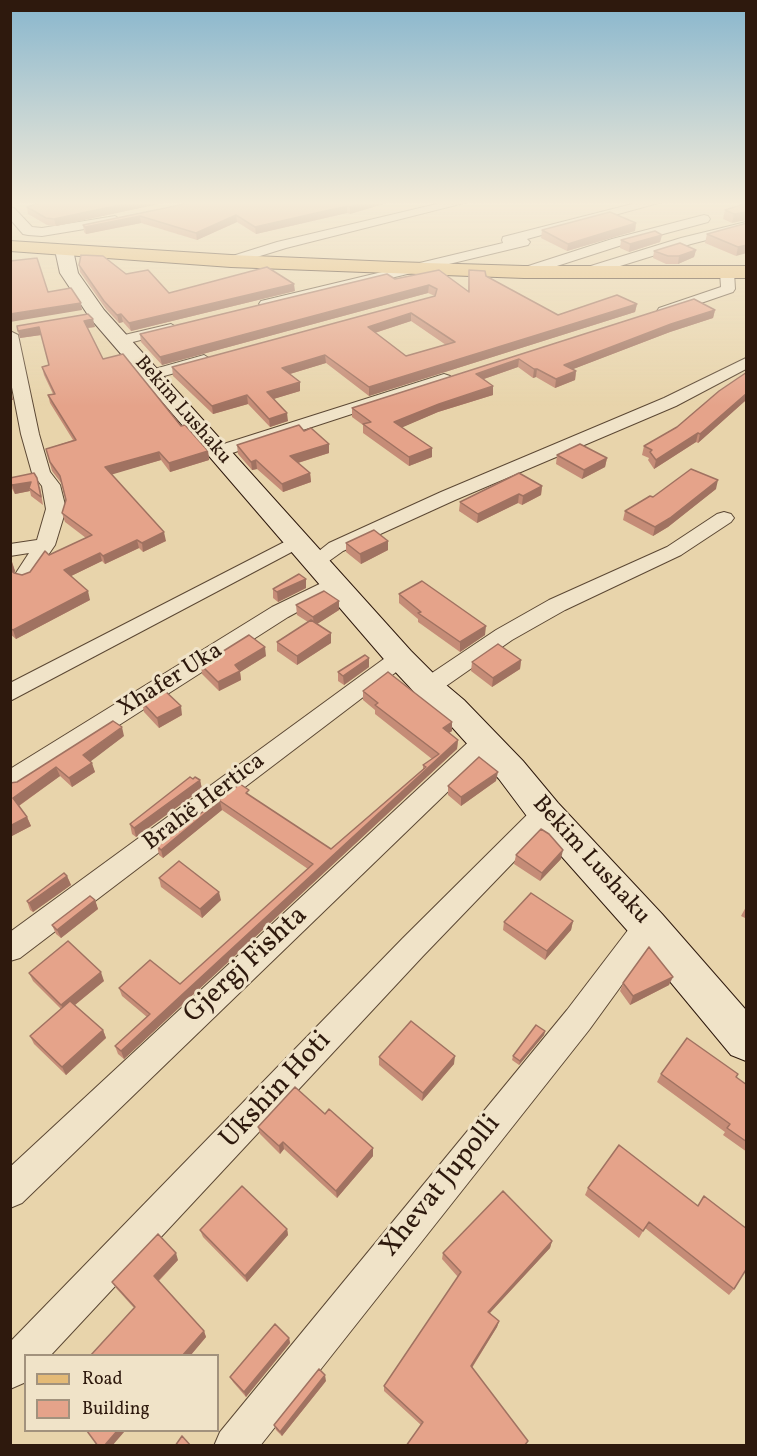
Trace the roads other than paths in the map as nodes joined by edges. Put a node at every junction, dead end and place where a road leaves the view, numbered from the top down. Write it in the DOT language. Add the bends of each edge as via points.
graph roads {
  1 [pos="68,270"];
  2 [pos="394,270"];
  3 [pos="461,270"];
  4 [pos="530,270"];
  5 [pos="593,270"];
  6 [pos="524,272"];
  7 [pos="586,272"];
  8 [pos="727,272"];
  9 [pos="747,272"];
  10 [pos="246,309"];
  11 [pos="649,316"];
  12 [pos="189,323"];
  13 [pos="14,330"];
  14 [pos="121,340"];
  15 [pos="217,356"];
  16 [pos="747,363"];
  17 [pos="150,375"];
  18 [pos="459,375"];
  19 [pos="217,452"];
  20 [pos="41,473"];
  21 [pos="21,478"];
  22 [pos="724,518"];
  23 [pos="45,545"];
  24 [pos="10,550"];
  25 [pos="315,562"];
  26 [pos="24,576"];
  27 [pos="400,658"];
  28 [pos="428,687"];
  29 [pos="10,693"];
  30 [pos="484,742"];
  31 [pos="10,782"];
  32 [pos="545,813"];
  33 [pos="648,926"];
  34 [pos="10,949"];
  35 [pos="747,1041"];
  36 [pos="10,1191"];
  37 [pos="25,1354"];
  38 [pos="24,1355"];
  39 [pos="10,1370"];
  40 [pos="234,1446"];
  1 -- 14 [label="street, Bekim Lushaku" via="86,316"];
  2 -- 10 [label="street"];
  3 -- 6 [label="main road"];
  4 -- 6 [label="street"];
  5 -- 7 [label="street"];
  6 -- 7 [label="main road"];
  7 -- 8 [label="main road"];
  8 -- 9 [label="main road"];
  8 -- 11 [label="street" via="728,289"];
  12 -- 14 [label="street"];
  13 -- 20 [label="street" via="30,434"];
  14 -- 17 [label="street, Bekim Lushaku"];
  15 -- 17 [label="street"];
  16 -- 25 [label="street" via="670,402 336,547"];
  17 -- 19 [label="street, Bekim Lushaku"];
  18 -- 19 [label="street"];
  19 -- 25 [label="street, Bekim Lushaku"];
  20 -- 21 [label="street"];
  20 -- 23 [label="street" via="51,485 56,509"];
  22 -- 28 [label="street" via="674,551 557,604"];
  23 -- 24 [label="street"];
  23 -- 26 [label="street"];
  25 -- 27 [label="street, Bekim Lushaku"];
  25 -- 29 [label="street"];
  25 -- 31 [label="street, Xhafer Uka" via="280,612"];
  27 -- 28 [label="street, Bekim Lushaku"];
  27 -- 34 [label="street, Brahë Hertica"];
  28 -- 30 [label="street, Bekim Lushaku"];
  30 -- 32 [label="street, Bekim Lushaku"];
  30 -- 36 [label="street, Gjergj Fishta"];
  32 -- 33 [label="street, Bekim Lushaku"];
  32 -- 37 [label="street, Ukshin Hoti"];
  33 -- 35 [label="street, Bekim Lushaku"];
  33 -- 40 [label="street, Xhevat Jupolli" via="578,1020"];
  38 -- 39 [label="street, Ukshin Hoti"];
}
